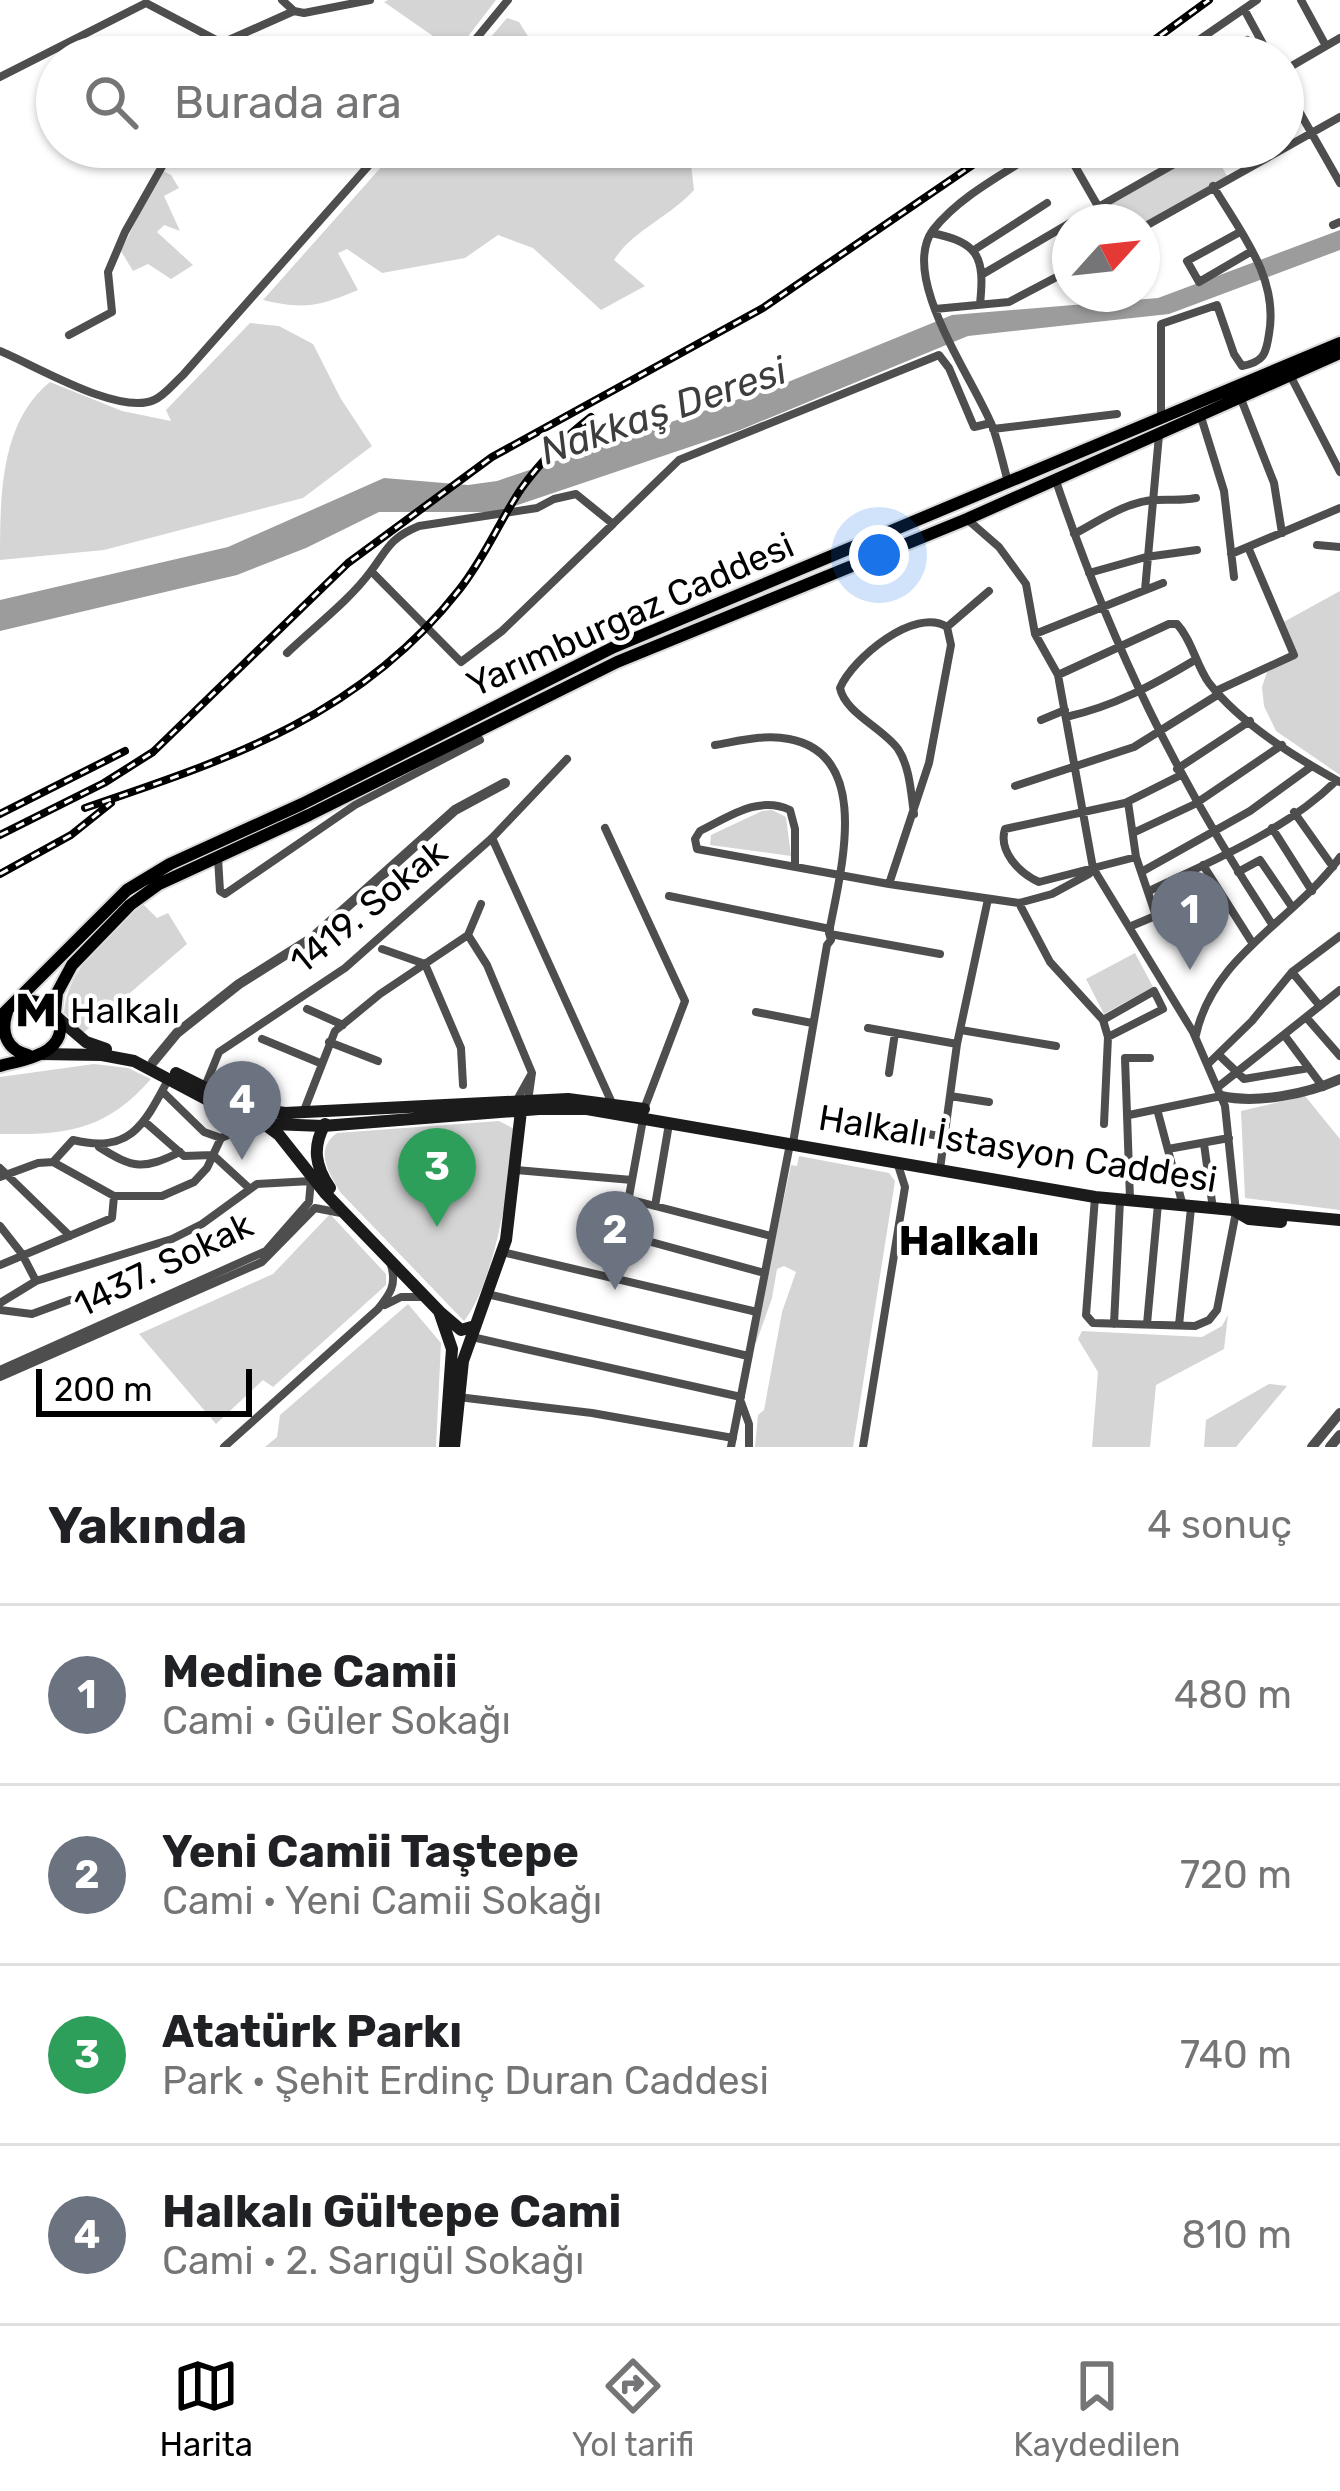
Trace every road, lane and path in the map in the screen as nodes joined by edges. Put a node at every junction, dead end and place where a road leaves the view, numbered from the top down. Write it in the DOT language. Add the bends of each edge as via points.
graph roads {
  1 [pos="282,0"];
  2 [pos="370,0"];
  3 [pos="508,0"];
  4 [pos="1257,0"];
  5 [pos="1301,0"];
  6 [pos="1244,9"];
  7 [pos="294,11"];
  8 [pos="81,36"];
  9 [pos="210,36"];
  10 [pos="239,36"];
  11 [pos="478,36"];
  12 [pos="1205,36"];
  13 [pos="1259,36"];
  14 [pos="1340,38"];
  15 [pos="1326,46"];
  16 [pos="36,59"];
  17 [pos="1304,59"];
  18 [pos="0,77"];
  19 [pos="1340,117"];
  20 [pos="1304,122"];
  21 [pos="1313,133"];
  22 [pos="1304,138"];
  23 [pos="161,168"];
  24 [pos="366,168"];
  25 [pos="1014,168"];
  26 [pos="1076,168"];
  27 [pos="1158,168"];
  28 [pos="1248,168"];
  29 [pos="1340,183"];
  30 [pos="1214,186"];
  31 [pos="1047,203"];
  32 [pos="1096,204"];
  33 [pos="1100,204"];
  34 [pos="1160,218"];
  35 [pos="1240,232"];
  36 [pos="931,233"];
  37 [pos="1052,233"];
  38 [pos="974,250"];
  39 [pos="1254,254"];
  40 [pos="983,274"];
  41 [pos="1052,279"];
  42 [pos="980,304"];
  43 [pos="938,314"];
  44 [pos="69,335"];
  45 [pos="1340,340"];
  46 [pos="0,351"];
  47 [pos="1337,358"];
  48 [pos="1291,377"];
  49 [pos="1241,399"];
  50 [pos="1117,414"];
  51 [pos="1201,417"];
  52 [pos="1161,418"];
  53 [pos="992,426"];
  54 [pos="1159,435"];
  55 [pos="1050,466"];
  56 [pos="1340,472"];
  57 [pos="1056,481"];
  58 [pos="1009,483"];
  59 [pos="1196,498"];
  60 [pos="1155,500"];
  61 [pos="1340,508"];
  62 [pos="967,519"];
  63 [pos="613,524"];
  64 [pos="1282,532"];
  65 [pos="1074,534"];
  66 [pos="1316,545"];
  67 [pos="1340,547"];
  68 [pos="1248,548"];
  69 [pos="1197,550"];
  70 [pos="1231,554"];
  71 [pos="1146,557"];
  72 [pos="371,571"];
  73 [pos="1089,573"];
  74 [pos="1234,577"];
  75 [pos="1162,583"];
  76 [pos="1145,590"];
  77 [pos="989,591"];
  78 [pos="1101,607"];
  79 [pos="946,627"];
  80 [pos="1035,634"];
  81 [pos="1118,648"];
  82 [pos="287,653"];
  83 [pos="1195,660"];
  84 [pos="1058,674"];
  85 [pos="1217,693"];
  86 [pos="1138,694"];
  87 [pos="1066,714"];
  88 [pos="1041,720"];
  89 [pos="1250,721"];
  90 [pos="1157,733"];
  91 [pos="480,740"];
  92 [pos="715,746"];
  93 [pos="1282,746"];
  94 [pos="567,759"];
  95 [pos="1074,766"];
  96 [pos="1312,766"];
  97 [pos="1179,772"];
  98 [pos="1338,782"];
  99 [pos="505,783"];
  100 [pos="1016,786"];
  101 [pos="1128,802"];
  102 [pos="1195,804"];
  103 [pos="1294,812"];
  104 [pos="914,814"];
  105 [pos="1081,814"];
  106 [pos="605,828"];
  107 [pos="1272,828"];
  108 [pos="1212,830"];
  109 [pos="1133,833"];
  110 [pos="492,838"];
  111 [pos="215,850"];
  112 [pos="1227,854"];
  113 [pos="1136,857"];
  114 [pos="1340,857"];
  115 [pos="1202,865"];
  116 [pos="1334,866"];
  117 [pos="796,867"];
  118 [pos="1091,870"];
  119 [pos="1143,871"];
  120 [pos="1238,872"];
  121 [pos="839,873"];
  122 [pos="889,884"];
  123 [pos="1217,890"];
  124 [pos="1149,891"];
  125 [pos="1312,891"];
  126 [pos="668,896"];
  127 [pos="988,899"];
  128 [pos="1019,903"];
  129 [pos="481,904"];
  130 [pos="1292,907"];
  131 [pos="1155,914"];
  132 [pos="1272,924"];
  133 [pos="1129,927"];
  134 [pos="468,935"];
  135 [pos="828,936"];
  136 [pos="1340,936"];
  137 [pos="1253,944"];
  138 [pos="382,949"];
  139 [pos="940,954"];
  140 [pos="425,964"];
  141 [pos="1292,972"];
  142 [pos="1338,996"];
  143 [pos="1319,1005"];
  144 [pos="307,1009"];
  145 [pos="8,1010"];
  146 [pos="756,1012"];
  147 [pos="57,1016"];
  148 [pos="1306,1017"];
  149 [pos="1103,1020"];
  150 [pos="812,1023"];
  151 [pos="343,1025"];
  152 [pos="868,1028"];
  153 [pos="961,1030"];
  154 [pos="895,1033"];
  155 [pos="1196,1036"];
  156 [pos="1286,1036"];
  157 [pos="1108,1037"];
  158 [pos="262,1040"];
  159 [pos="329,1042"];
  160 [pos="957,1044"];
  161 [pos="1057,1046"];
  162 [pos="1219,1054"];
  163 [pos="36,1055"];
  164 [pos="1340,1056"];
  165 [pos="1150,1058"];
  166 [pos="378,1061"];
  167 [pos="153,1062"];
  168 [pos="320,1063"];
  169 [pos="1209,1063"];
  170 [pos="0,1066"];
  171 [pos="1309,1069"];
  172 [pos="532,1072"];
  173 [pos="890,1073"];
  174 [pos="1234,1073"];
  175 [pos="1339,1082"];
  176 [pos="165,1085"];
  177 [pos="463,1085"];
  178 [pos="1323,1087"];
  179 [pos="204,1089"];
  180 [pos="1220,1091"];
  181 [pos="950,1096"];
  182 [pos="989,1102"];
  183 [pos="612,1103"];
  184 [pos="519,1105"];
  185 [pos="1157,1108"];
  186 [pos="303,1113"];
  187 [pos="1128,1115"];
  188 [pos="643,1117"];
  189 [pos="144,1120"];
  190 [pos="322,1120"];
  191 [pos="261,1121"];
  192 [pos="669,1123"];
  193 [pos="1104,1124"];
  194 [pos="891,1127"];
  195 [pos="944,1137"];
  196 [pos="221,1138"];
  197 [pos="1229,1138"];
  198 [pos="792,1143"];
  199 [pos="1204,1144"];
  200 [pos="97,1146"];
  201 [pos="1168,1149"];
  202 [pos="180,1152"];
  203 [pos="214,1155"];
  204 [pos="53,1162"];
  205 [pos="896,1163"];
  206 [pos="923,1168"];
  207 [pos="516,1170"];
  208 [pos="939,1171"];
  209 [pos="2,1173"];
  210 [pos="310,1177"];
  211 [pos="632,1180"];
  212 [pos="905,1187"];
  213 [pos="249,1188"];
  214 [pos="114,1196"];
  215 [pos="1095,1197"];
  216 [pos="628,1199"];
  217 [pos="1125,1200"];
  218 [pos="1158,1204"];
  219 [pos="656,1206"];
  220 [pos="1187,1208"];
  221 [pos="346,1211"];
  222 [pos="1214,1211"];
  223 [pos="1236,1212"];
  224 [pos="357,1223"];
  225 [pos="1340,1224"];
  226 [pos="0,1226"];
  227 [pos="622,1234"];
  228 [pos="70,1236"];
  229 [pos="771,1236"];
  230 [pos="502,1252"];
  231 [pos="22,1254"];
  232 [pos="388,1256"];
  233 [pos="0,1264"];
  234 [pos="764,1273"];
  235 [pos="614,1279"];
  236 [pos="36,1281"];
  237 [pos="487,1294"];
  238 [pos="426,1298"];
  239 [pos="70,1300"];
  240 [pos="0,1306"];
  241 [pos="378,1309"];
  242 [pos="439,1311"];
  243 [pos="757,1312"];
  244 [pos="1114,1324"];
  245 [pos="1147,1324"];
  246 [pos="1179,1325"];
  247 [pos="474,1331"];
  248 [pos="459,1351"];
  249 [pos="748,1356"];
  250 [pos="0,1374"];
  251 [pos="458,1397"];
  252 [pos="740,1398"];
  253 [pos="1340,1413"];
  254 [pos="1340,1435"];
  255 [pos="732,1443"];
  256 [pos="224,1447"];
  257 [pos="454,1447"];
  258 [pos="749,1447"];
  259 [pos="863,1447"];
  260 [pos="1312,1447"];
  261 [pos="1330,1447"];
  1 -- 7 [label="street"];
  2 -- 7 [label="street"];
  3 -- 11 [label="street"];
  4 -- 6 [label="street"];
  5 -- 15 [label="street"];
  6 -- 12 [label="street"];
  6 -- 13 [label="street"];
  7 -- 10 [label="street"];
  8 -- 9 [label="street" via="146,3"];
  14 -- 15 [label="street"];
  15 -- 17 [label="street"];
  16 -- 18 [label="street"];
  19 -- 21 [label="street"];
  20 -- 21 [label="street"];
  21 -- 22 [label="street"];
  21 -- 29 [label="street"];
  23 -- 44 [label="street" via="108,272 112,312"];
  24 -- 46 [label="street" via="156,400 131,406"];
  25 -- 36 [label="street"];
  26 -- 32 [label="street"];
  27 -- 33 [label="street"];
  28 -- 30 [label="street"];
  30 -- 34 [label="street"];
  30 -- 35 [label="street"];
  31 -- 38 [label="street"];
  35 -- 39 [label="street"];
  35 -- 39 [label="street" via="1187,261 1199,282"];
  36 -- 38 [label="street" via="960,238"];
  36 -- 43 [label="street" via="925,274"];
  37 -- 40 [label="street"];
  38 -- 40 [label="street"];
  39 -- 52 [label="street" via="1269,284 1266,353 1242,366 1217,305 1161,324"];
  40 -- 42 [label="street"];
  41 -- 42 [label="street" via="1009,302"];
  42 -- 43 [label="street"];
  43 -- 53 [label="street"];
  45 -- 52 [label="main road, Yarımburgaz Caddesi"];
  47 -- 48 [label="main road, Yarımburgaz Caddesi"];
  48 -- 49 [label="main road, Yarımburgaz Caddesi"];
  48 -- 56 [label="street"];
  49 -- 51 [label="main road, Yarımburgaz Caddesi"];
  49 -- 64 [label="street" via="1274,483"];
  50 -- 53 [label="street"];
  51 -- 54 [label="main road, Yarımburgaz Caddesi"];
  51 -- 70 [label="street" via="1224,491"];
  52 -- 55 [label="main road, Yarımburgaz Caddesi"];
  53 -- 58 [label="street"];
  53 -- 63 [label="street" via="974,427 939,355 679,460"];
  54 -- 57 [label="main road, Yarımburgaz Caddesi"];
  54 -- 60 [label="street"];
  55 -- 57 [label="main road"];
  55 -- 58 [label="main road, Yarımburgaz Caddesi"];
  57 -- 62 [label="main road, Yarımburgaz Caddesi"];
  57 -- 65 [label="street"];
  58 -- 111 [label="main road, Yarımburgaz Caddesi" via="614,647"];
  59 -- 60 [label="street"];
  60 -- 65 [label="street"];
  60 -- 71 [label="street"];
  61 -- 64 [label="street"];
  62 -- 80 [label="street" via="1026,584"];
  62 -- 111 [label="main road, Yarımburgaz Caddesi" via="616,662"];
  63 -- 72 [label="street" via="576,494 404,532"];
  63 -- 72 [label="street" via="461,662"];
  64 -- 68 [label="street"];
  65 -- 73 [label="street"];
  66 -- 67 [label="street"];
  68 -- 70 [label="street"];
  68 -- 85 [label="street" via="1294,656"];
  69 -- 71 [label="street"];
  70 -- 74 [label="street"];
  71 -- 73 [label="street"];
  71 -- 76 [label="street"];
  72 -- 82 [label="street"];
  73 -- 78 [label="street"];
  75 -- 76 [label="street"];
  76 -- 78 [label="street"];
  77 -- 79 [label="street"];
  78 -- 80 [label="street"];
  78 -- 81 [label="street"];
  79 -- 104 [label="street" via="951,645"];
  79 -- 104 [label="street" via="925,620 879,643 840,688 901,754"];
  80 -- 84 [label="street"];
  81 -- 83 [label="street" via="1178,624"];
  81 -- 84 [label="street"];
  81 -- 86 [label="street"];
  83 -- 85 [label="street"];
  83 -- 86 [label="street"];
  84 -- 87 [label="street"];
  85 -- 89 [label="street"];
  85 -- 90 [label="street"];
  86 -- 87 [label="street"];
  86 -- 90 [label="street"];
  87 -- 88 [label="street"];
  87 -- 95 [label="street"];
  89 -- 93 [label="street"];
  89 -- 97 [label="street"];
  90 -- 95 [label="street"];
  90 -- 97 [label="street"];
  91 -- 111 [label="street" via="355,805 225,894"];
  92 -- 121 [label="street" via="791,739 834,768 846,812"];
  93 -- 96 [label="street"];
  93 -- 102 [label="street"];
  94 -- 110 [label="street, 1419. Sokak"];
  95 -- 100 [label="street"];
  95 -- 105 [label="street"];
  96 -- 98 [label="street"];
  96 -- 108 [label="street"];
  97 -- 101 [label="street"];
  97 -- 102 [label="street"];
  98 -- 103 [label="street"];
  99 -- 167 [label="street" via="455,810 312,938 176,1033"];
  101 -- 105 [label="street"];
  101 -- 109 [label="street"];
  102 -- 108 [label="street"];
  102 -- 109 [label="street"];
  103 -- 107 [label="street"];
  103 -- 116 [label="street"];
  104 -- 122 [label="street"];
  105 -- 118 [label="street"];
  105 -- 118 [label="street" via="1005,829 1003,845 1039,882"];
  106 -- 188 [label="street" via="685,1001"];
  107 -- 112 [label="street"];
  107 -- 125 [label="street"];
  108 -- 112 [label="street"];
  108 -- 119 [label="street"];
  109 -- 113 [label="street"];
  110 -- 179 [label="street, 1419. Sokak" via="345,968 219,1052"];
  110 -- 183 [label="street"];
  111 -- 145 [label="main road, Yarımburgaz Caddesi" via="127,890"];
  111 -- 147 [label="main road, Yarımburgaz Caddesi" via="130,905 62,979"];
  112 -- 115 [label="street"];
  112 -- 120 [label="street"];
  113 -- 118 [label="street"];
  113 -- 119 [label="street"];
  114 -- 116 [label="street"];
  115 -- 123 [label="street"];
  115 -- 124 [label="street"];
  116 -- 125 [label="street"];
  117 -- 117 [label="street" via="697,849 695,839 758,803 776,803 793,818"];
  117 -- 121 [label="street"];
  118 -- 128 [label="street"];
  118 -- 133 [label="street"];
  119 -- 124 [label="street"];
  120 -- 130 [label="street" via="1260,860"];
  120 -- 132 [label="street"];
  121 -- 122 [label="street"];
  121 -- 135 [label="street"];
  122 -- 127 [label="street"];
  123 -- 131 [label="street"];
  123 -- 137 [label="street"];
  124 -- 131 [label="street"];
  125 -- 130 [label="street"];
  126 -- 135 [label="street"];
  127 -- 128 [label="street"];
  127 -- 153 [label="street"];
  128 -- 149 [label="street" via="1050,962"];
  129 -- 134 [label="street"];
  130 -- 132 [label="street"];
  131 -- 133 [label="street"];
  132 -- 137 [label="street"];
  133 -- 155 [label="street"];
  134 -- 140 [label="street"];
  134 -- 172 [label="street"];
  135 -- 139 [label="street"];
  135 -- 150 [label="street"];
  136 -- 141 [label="street"];
  137 -- 155 [label="street" via="1201,1011"];
  138 -- 140 [label="street"];
  140 -- 151 [label="street"];
  140 -- 177 [label="street" via="461,1048"];
  141 -- 143 [label="street"];
  141 -- 162 [label="street"];
  142 -- 143 [label="street"];
  143 -- 148 [label="street"];
  144 -- 151 [label="street"];
  145 -- 147 [label="main road" via="38,1000"];
  145 -- 163 [label="main road" via="6,1040"];
  146 -- 150 [label="street"];
  147 -- 163 [label="main road" via="56,1040"];
  147 -- 167 [label="main road" via="86,1042"];
  148 -- 156 [label="street"];
  148 -- 164 [label="street"];
  149 -- 157 [label="street"];
  149 -- 157 [label="street" via="1154,991 1163,1009"];
  150 -- 198 [label="street"];
  151 -- 159 [label="street"];
  152 -- 154 [label="street"];
  153 -- 160 [label="street"];
  153 -- 161 [label="street"];
  154 -- 160 [label="street"];
  154 -- 173 [label="street"];
  155 -- 169 [label="street"];
  156 -- 171 [label="street"];
  156 -- 174 [label="street"];
  157 -- 193 [label="street"];
  158 -- 168 [label="street"];
  159 -- 166 [label="street"];
  159 -- 168 [label="street"];
  160 -- 181 [label="street"];
  162 -- 169 [label="street"];
  162 -- 174 [label="street"];
  163 -- 170 [label="main road"];
  163 -- 176 [label="main road, Halkalı İstasyon Caddesi" via="118,1057 145,1065"];
  165 -- 187 [label="street" via="1125,1058"];
  167 -- 179 [label="main road"];
  168 -- 186 [label="street"];
  169 -- 180 [label="street"];
  171 -- 174 [label="street" via="1244,1079"];
  171 -- 178 [label="street"];
  172 -- 184 [label="street"];
  172 -- 184 [label="street"];
  174 -- 180 [label="street"];
  175 -- 178 [label="street"];
  176 -- 189 [label="street"];
  176 -- 191 [label="main road, Halkalı İstasyon Caddesi"];
  176 -- 196 [label="street" via="204,1132"];
  178 -- 180 [label="street" via="1244,1099"];
  179 -- 186 [label="main road" via="244,1107"];
  180 -- 185 [label="street"];
  180 -- 197 [label="street"];
  181 -- 182 [label="street"];
  181 -- 195 [label="street"];
  183 -- 184 [label="main road, Halkalı İstasyon Caddesi"];
  183 -- 188 [label="main road, Halkalı İstasyon Caddesi"];
  184 -- 188 [label="main road, Halkalı İstasyon Caddesi"];
  184 -- 190 [label="main road, Halkalı İstasyon Caddesi"];
  184 -- 190 [label="main road, Halkalı İstasyon Caddesi"];
  184 -- 207 [label="main road"];
  185 -- 187 [label="street"];
  185 -- 201 [label="street"];
  186 -- 190 [label="main road"];
  187 -- 217 [label="street"];
  188 -- 192 [label="main road, Halkalı İstasyon Caddesi"];
  188 -- 198 [label="main road, Halkalı İstasyon Caddesi"];
  188 -- 211 [label="street"];
  189 -- 200 [label="street" via="123,1141"];
  189 -- 202 [label="street"];
  190 -- 191 [label="main road, Halkalı İstasyon Caddesi"];
  190 -- 221 [label="main road" via="317,1166"];
  191 -- 196 [label="street"];
  191 -- 210 [label="main road"];
  192 -- 198 [label="main road, Halkalı İstasyon Caddesi"];
  192 -- 219 [label="street"];
  194 -- 195 [label="street"];
  195 -- 208 [label="street"];
  196 -- 203 [label="street"];
  197 -- 199 [label="street"];
  197 -- 223 [label="street"];
  198 -- 205 [label="main road, Halkalı İstasyon Caddesi"];
  198 -- 229 [label="street"];
  199 -- 201 [label="street"];
  199 -- 222 [label="street"];
  200 -- 202 [label="street" via="129,1165"];
  200 -- 204 [label="street" via="73,1140"];
  201 -- 220 [label="street"];
  202 -- 203 [label="street"];
  203 -- 213 [label="street"];
  203 -- 214 [label="street" via="194,1183 174,1192"];
  204 -- 209 [label="street"];
  204 -- 214 [label="street"];
  205 -- 206 [label="main road, Halkalı İstasyon Caddesi"];
  205 -- 212 [label="street"];
  206 -- 208 [label="main road, Halkalı İstasyon Caddesi"];
  206 -- 212 [label="street"];
  207 -- 211 [label="street"];
  207 -- 230 [label="main road"];
  208 -- 215 [label="main road, Halkalı İstasyon Caddesi"];
  209 -- 228 [label="street"];
  210 -- 213 [label="street"];
  210 -- 221 [label="main road"];
  210 -- 250 [label="street, 1437. Sokak" via="309,1202 266,1251"];
  211 -- 216 [label="street"];
  212 -- 259 [label="street"];
  213 -- 236 [label="street" via="172,1239"];
  214 -- 228 [label="street" via="112,1218"];
  215 -- 217 [label="main road, Halkalı İstasyon Caddesi"];
  215 -- 244 [label="street" via="1086,1316"];
  216 -- 219 [label="street"];
  216 -- 227 [label="street"];
  217 -- 218 [label="main road, Halkalı İstasyon Caddesi"];
  217 -- 244 [label="street"];
  218 -- 220 [label="main road, Halkalı İstasyon Caddesi"];
  218 -- 245 [label="street"];
  219 -- 229 [label="street"];
  220 -- 222 [label="main road, Halkalı İstasyon Caddesi"];
  220 -- 246 [label="street"];
  221 -- 224 [label="main road"];
  222 -- 223 [label="main road, Halkalı İstasyon Caddesi"];
  223 -- 225 [label="main road, Halkalı İstasyon Caddesi"];
  223 -- 246 [label="street" via="1217,1310 1195,1326"];
  224 -- 232 [label="main road"];
  224 -- 250 [label="street" via="316,1208 262,1262"];
  226 -- 231 [label="street"];
  227 -- 234 [label="street"];
  227 -- 235 [label="street"];
  228 -- 231 [label="street"];
  229 -- 234 [label="street"];
  230 -- 235 [label="street"];
  230 -- 237 [label="main road"];
  231 -- 233 [label="street"];
  231 -- 236 [label="street"];
  232 -- 238 [label="main road"];
  232 -- 241 [label="street" via="395,1282"];
  234 -- 243 [label="street"];
  235 -- 243 [label="street"];
  236 -- 240 [label="street"];
  237 -- 247 [label="main road"];
  237 -- 249 [label="street"];
  238 -- 241 [label="street" via="401,1297"];
  238 -- 242 [label="main road"];
  239 -- 240 [label="street" via="32,1314"];
  241 -- 256 [label="street"];
  242 -- 247 [label="main road" via="460,1330"];
  242 -- 248 [label="main road"];
  243 -- 249 [label="street"];
  244 -- 245 [label="street"];
  245 -- 246 [label="street"];
  247 -- 248 [label="main road"];
  247 -- 252 [label="street"];
  248 -- 251 [label="main road"];
  248 -- 257 [label="main road"];
  249 -- 252 [label="street"];
  251 -- 255 [label="street" via="592,1413"];
  251 -- 257 [label="main road"];
  252 -- 255 [label="street"];
  252 -- 258 [label="street"];
  253 -- 260 [label="street"];
  254 -- 261 [label="street"];
}
